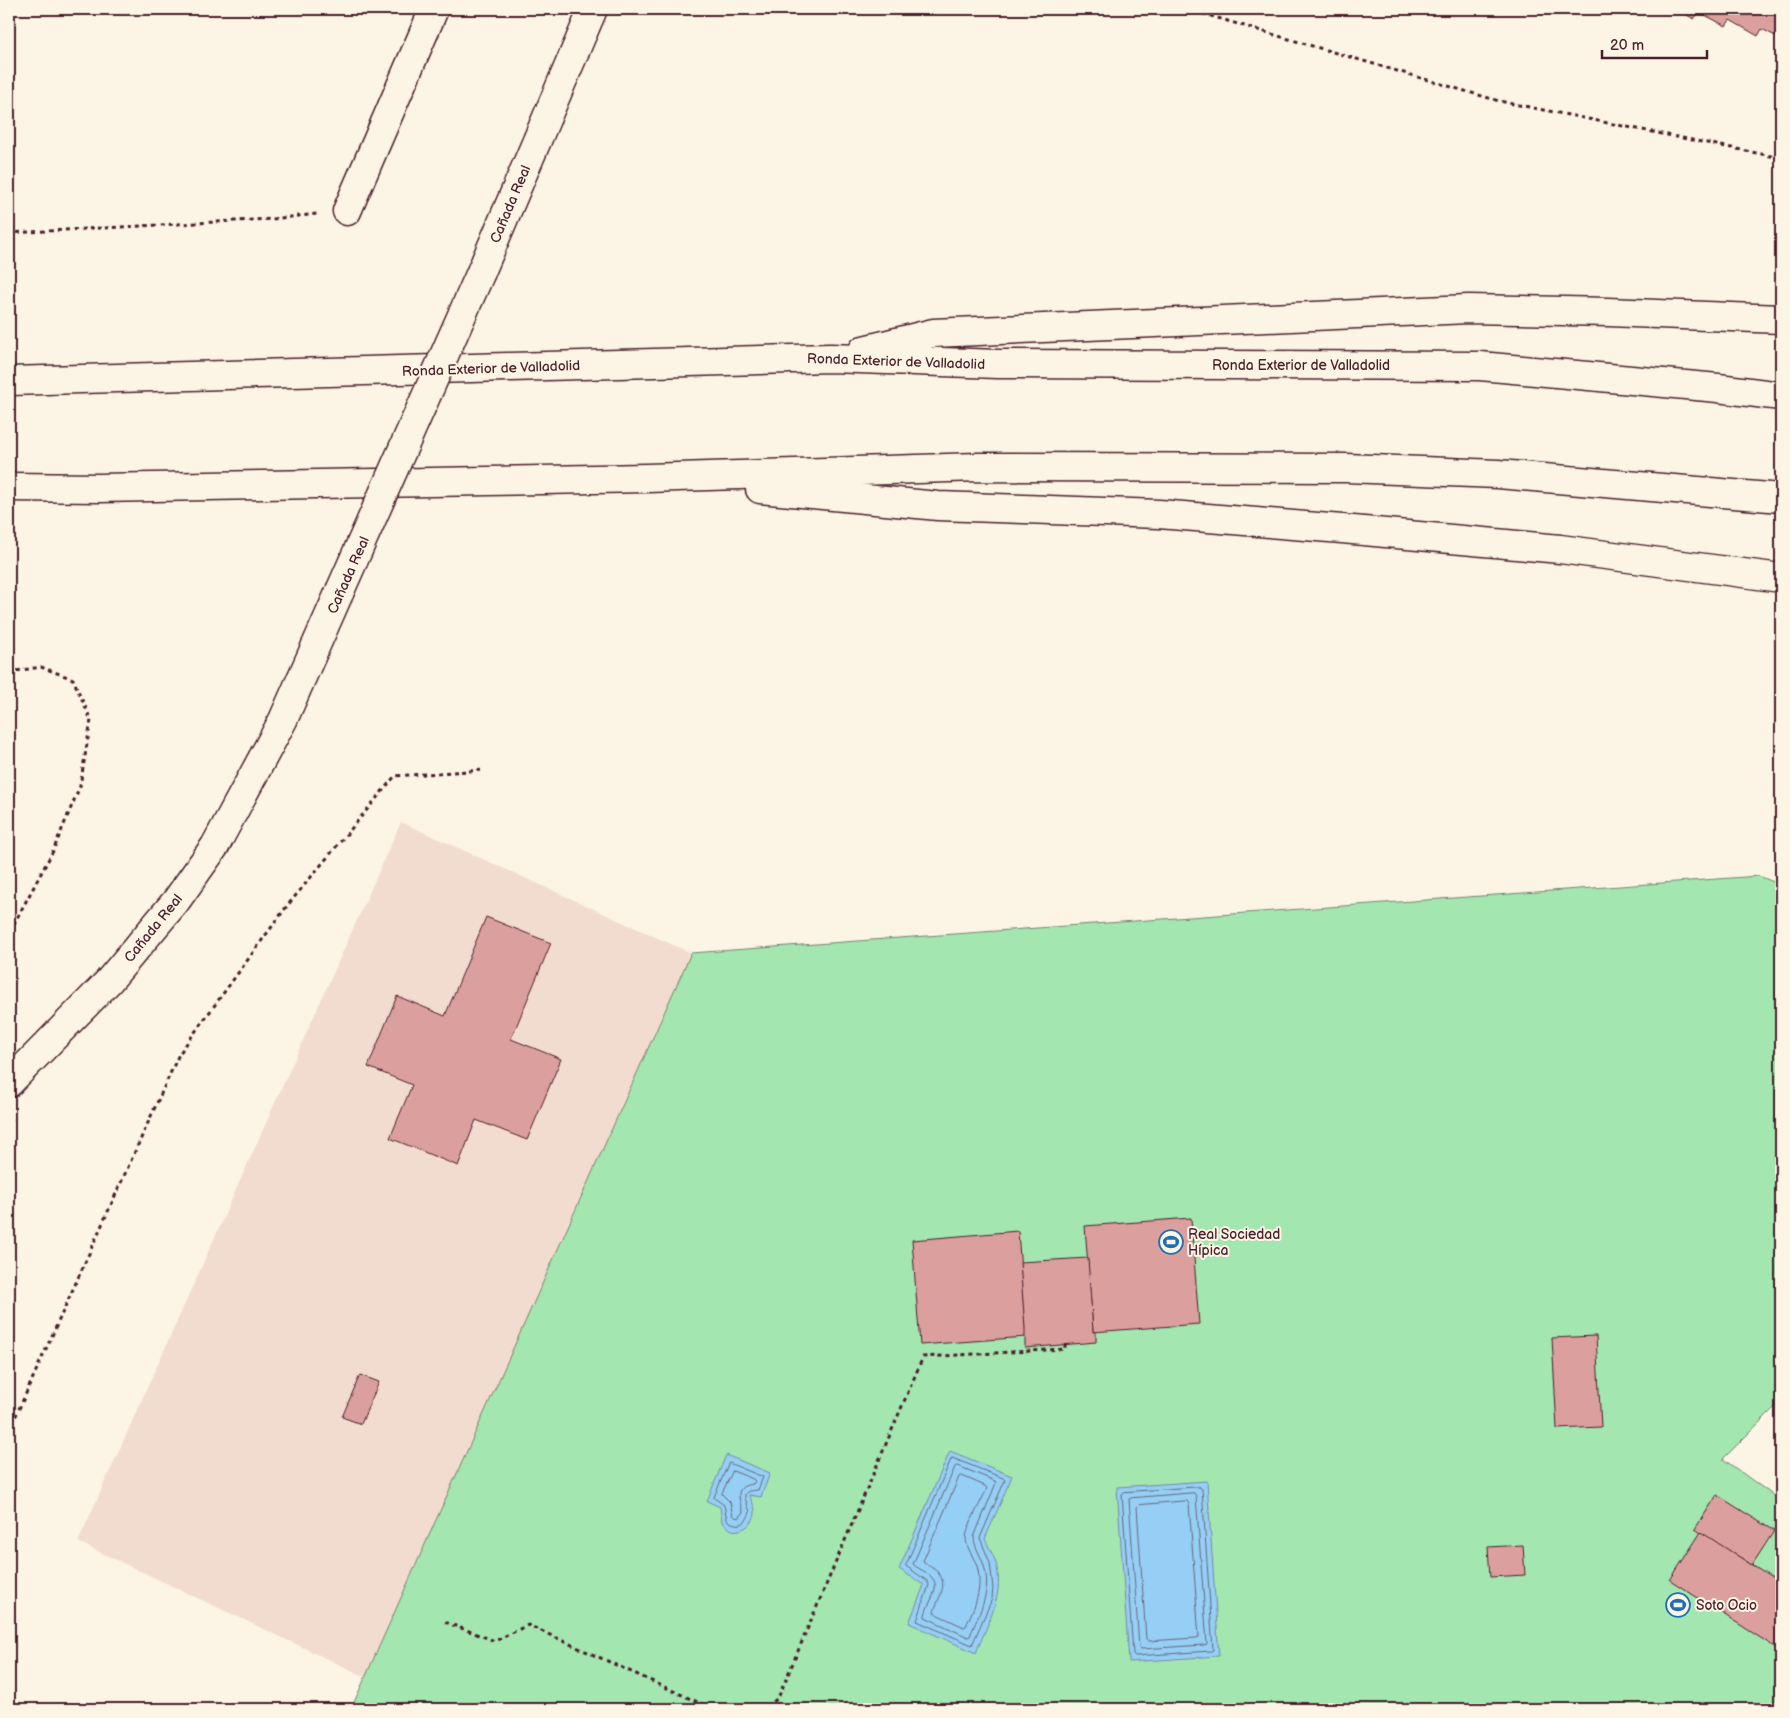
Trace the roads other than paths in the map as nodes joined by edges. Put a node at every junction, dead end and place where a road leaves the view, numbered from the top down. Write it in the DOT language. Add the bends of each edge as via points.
graph roads {
  1 [pos="434,9"];
  2 [pos="592,9"];
  3 [pos="347,211"];
  4 [pos="1781,319"];
  5 [pos="830,358"];
  6 [pos="9,381"];
  7 [pos="1781,396"];
  8 [pos="647,478"];
  9 [pos="9,487"];
  10 [pos="1781,498"];
  11 [pos="1781,578"];
  12 [pos="9,1083"];
  1 -- 3 [label="main road"];
  2 -- 12 [label="main road, Cañada Real, bridge" via="481,272 283,720 215,846 176,901 108,982"];
  4 -- 5 [label="main road" via="1458,310 933,333"];
  5 -- 6 [label="main road, Ronda Exterior de Valladolid"];
  5 -- 7 [label="main road, Ronda Exterior de Valladolid" via="998,364 1480,366"];
  8 -- 9 [label="main road"];
  8 -- 10 [label="main road" via="978,467 1346,468 1498,474"];
  8 -- 11 [label="main road" via="938,506 1159,514 1332,528 1560,549"];
}
